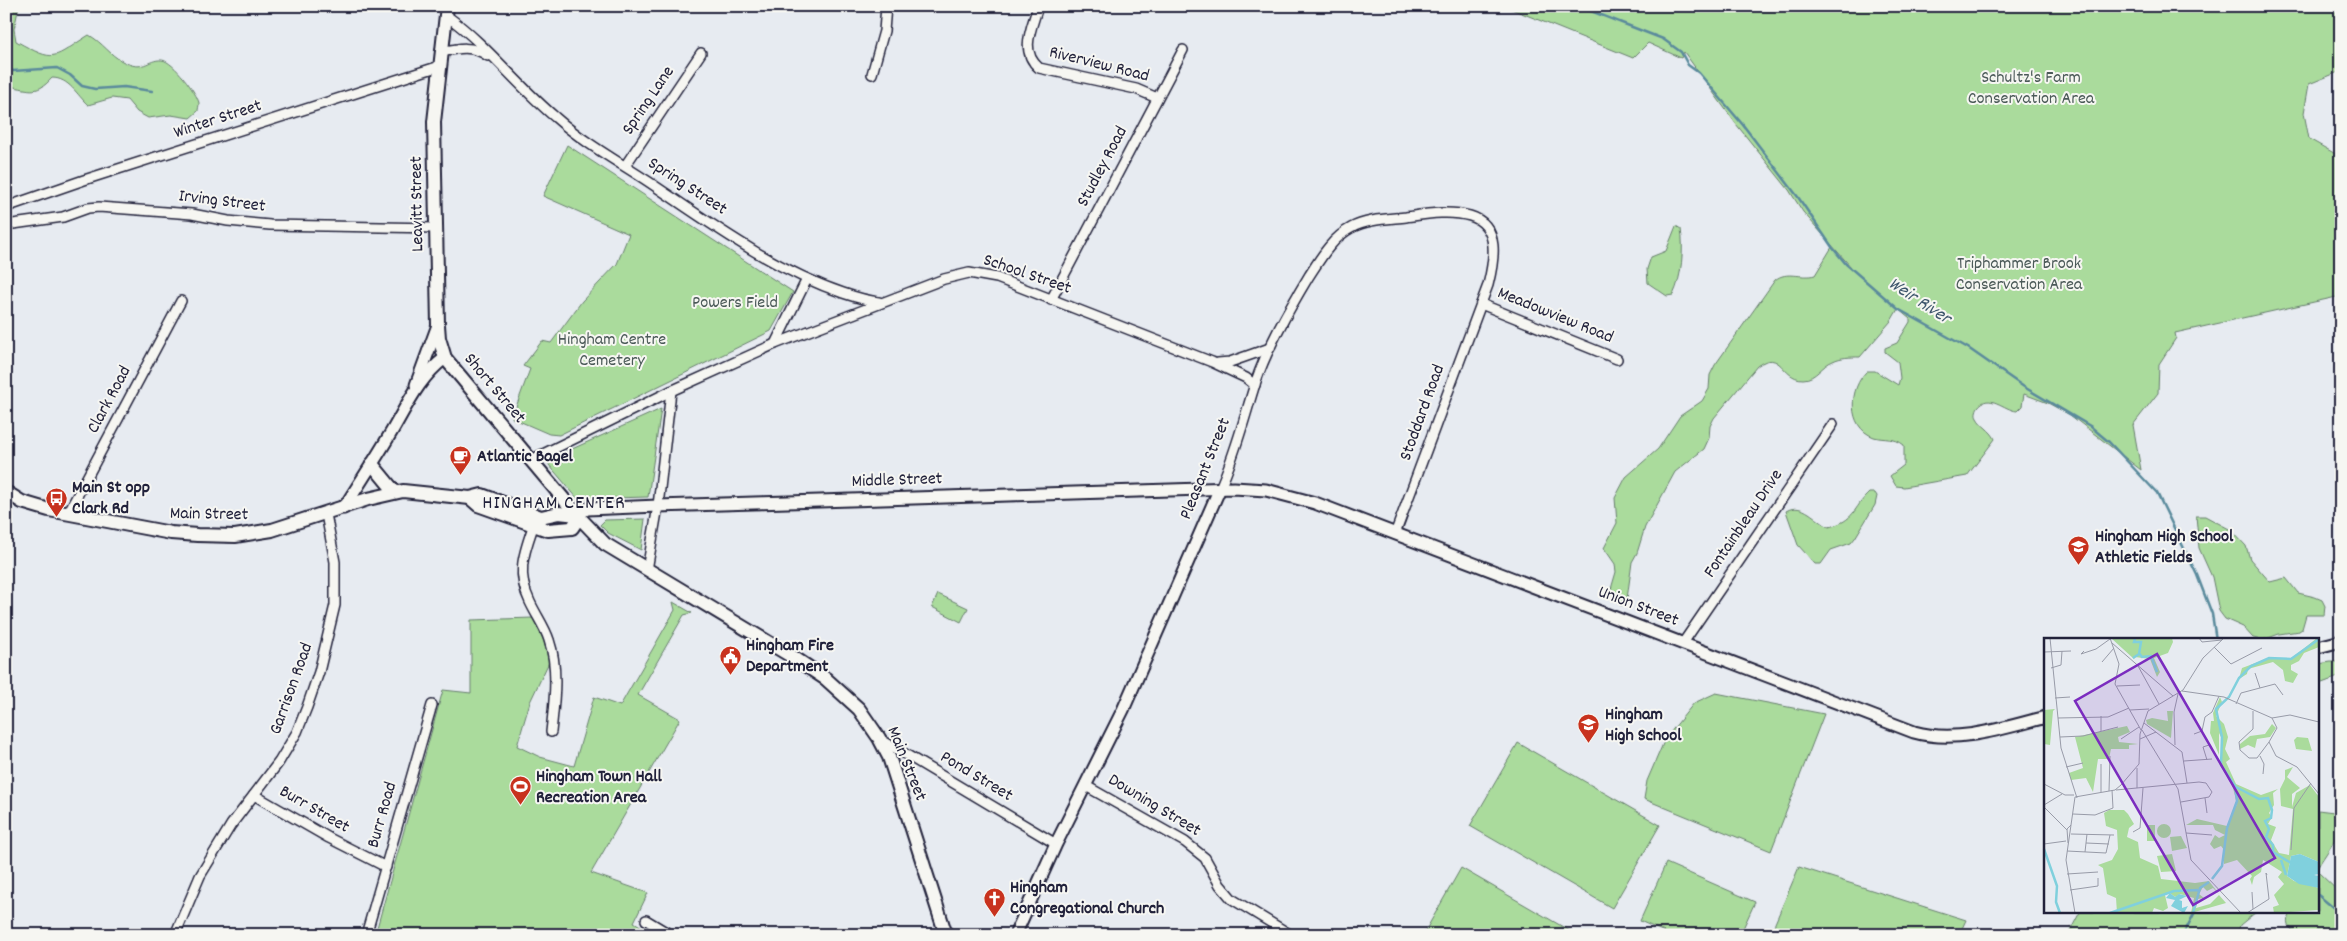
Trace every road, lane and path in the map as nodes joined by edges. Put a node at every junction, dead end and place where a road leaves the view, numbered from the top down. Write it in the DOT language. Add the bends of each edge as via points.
graph roads {
  1 [pos="886,6"];
  2 [pos="1038,6"];
  3 [pos="447,11"];
  4 [pos="1183,50"];
  5 [pos="442,52"];
  6 [pos="701,53"];
  7 [pos="496,62"];
  8 [pos="440,66"];
  9 [pos="872,74"];
  10 [pos="1157,98"];
  11 [pos="625,166"];
  12 [pos="6,207"];
  13 [pos="6,225"];
  14 [pos="436,228"];
  15 [pos="807,279"];
  16 [pos="1051,300"];
  17 [pos="182,301"];
  18 [pos="882,303"];
  19 [pos="1481,304"];
  20 [pos="438,324"];
  21 [pos="774,344"];
  22 [pos="1270,348"];
  23 [pos="446,358"];
  24 [pos="1617,359"];
  25 [pos="1212,362"];
  26 [pos="1255,385"];
  27 [pos="415,389"];
  28 [pos="671,391"];
  29 [pos="1832,424"];
  30 [pos="531,460"];
  31 [pos="372,464"];
  32 [pos="1220,488"];
  33 [pos="6,492"];
  34 [pos="395,492"];
  35 [pos="658,506"];
  36 [pos="344,508"];
  37 [pos="68,513"];
  38 [pos="326,514"];
  39 [pos="577,515"];
  40 [pos="535,520"];
  41 [pos="1395,534"];
  42 [pos="648,570"];
  43 [pos="2341,642"];
  44 [pos="1683,643"];
  45 [pos="2320,647"];
  46 [pos="432,705"];
  47 [pos="2044,717"];
  48 [pos="551,732"];
  49 [pos="879,738"];
  50 [pos="1086,786"];
  51 [pos="254,795"];
  52 [pos="1056,844"];
  53 [pos="386,867"];
  54 [pos="646,920"];
  55 [pos="175,935"];
  56 [pos="366,935"];
  57 [pos="671,935"];
  58 [pos="946,935"];
  59 [pos="1015,935"];
  60 [pos="1292,935"];
  1 -- 9 [label="street" via="884,31"];
  2 -- 10 [label="street, Riverview Road" via="1028,54 1039,68 1136,88"];
  3 -- 5 [label="main road, Leavitt Street"];
  3 -- 7 [label="street, Spring Street"];
  4 -- 10 [label="street, Studley Road"];
  5 -- 7 [label="street, Spring Street" via="468,47 480,50"];
  5 -- 8 [label="main road, Leavitt Street"];
  6 -- 11 [label="street, Spring Lane"];
  7 -- 11 [label="street, Spring Street" via="556,119"];
  8 -- 12 [label="street, Winter Street"];
  8 -- 14 [label="main road, Leavitt Street" via="434,122"];
  10 -- 16 [label="street, Studley Road"];
  11 -- 15 [label="street, Spring Street" via="757,252"];
  13 -- 14 [label="street, Irving Street" via="64,217 99,207 192,214 270,225"];
  14 -- 20 [label="main road, Leavitt Street"];
  15 -- 18 [label="street, Spring Street"];
  15 -- 21 [label="street"];
  16 -- 18 [label="street, School Street" via="997,278 969,272"];
  16 -- 25 [label="street, School Street"];
  17 -- 37 [label="street, Clark Road"];
  18 -- 21 [label="street, School Street"];
  19 -- 22 [label="street, Pleasant Street" via="1492,268 1494,248 1489,230 1481,222 1467,215 1444,213 1366,222 1345,231 1326,252 1295,300"];
  19 -- 24 [label="street, Meadowview Road"];
  19 -- 41 [label="street, Stoddard Road"];
  20 -- 23 [label="main road, Short Street"];
  20 -- 27 [label="street, Leavitt Street"];
  21 -- 28 [label="street, School Street"];
  22 -- 25 [label="street, School Street" via="1230,362"];
  22 -- 26 [label="street, Pleasant Street"];
  23 -- 27 [label="street, Leavitt Street"];
  23 -- 30 [label="main road, Short Street"];
  25 -- 26 [label="street, School Street"];
  26 -- 32 [label="street, Pleasant Street"];
  27 -- 31 [label="street, Leavitt Street"];
  28 -- 30 [label="street, School Street"];
  28 -- 35 [label="street"];
  29 -- 44 [label="street, Fontainbleau Drive"];
  30 -- 39 [label="main road, Short Street"];
  31 -- 34 [label="main road"];
  31 -- 36 [label="street, Leavitt Street"];
  32 -- 35 [label="street, Middle Street"];
  32 -- 41 [label="street, Union Street" via="1251,488 1285,494"];
  32 -- 50 [label="street, Pleasant Street" via="1123,710"];
  33 -- 37 [label="main road, Main Street" via="30,504"];
  34 -- 36 [label="main road, Main Street"];
  34 -- 40 [label="main road, Main Street" via="417,491 470,498 482,495 496,506"];
  35 -- 39 [label="street, Middle Street" via="587,509"];
  35 -- 42 [label="street"];
  36 -- 38 [label="main road, Main Street"];
  37 -- 38 [label="main road, Main Street" via="171,533 235,536 285,527"];
  38 -- 51 [label="street, Garrison Road" via="335,562 336,594 330,631 319,672 296,732 273,772"];
  39 -- 40 [label="main road, Main Street" via="559,513"];
  39 -- 42 [label="main road, Main Street" via="605,544"];
  40 -- 48 [label="street" via="524,553 522,577 552,653"];
  41 -- 44 [label="street, Union Street"];
  42 -- 49 [label="main road, Main Street" via="822,676 859,709"];
  43 -- 45 [label="street"];
  44 -- 47 [label="street, Union Street" via="1922,734 1968,735"];
  46 -- 53 [label="street, Burr Road"];
  49 -- 52 [label="street, Pond Street"];
  49 -- 58 [label="main road, Main Street" via="892,768"];
  50 -- 52 [label="street, Pleasant Street"];
  50 -- 60 [label="street, Downing Street" via="1192,846 1205,858 1232,899"];
  51 -- 53 [label="street, Burr Street"];
  51 -- 55 [label="street, Garrison Road" via="200,876"];
  52 -- 59 [label="street, Pleasant Street"];
  53 -- 56 [label="street, Burr Road"];
  54 -- 57 [label="street"];
}
